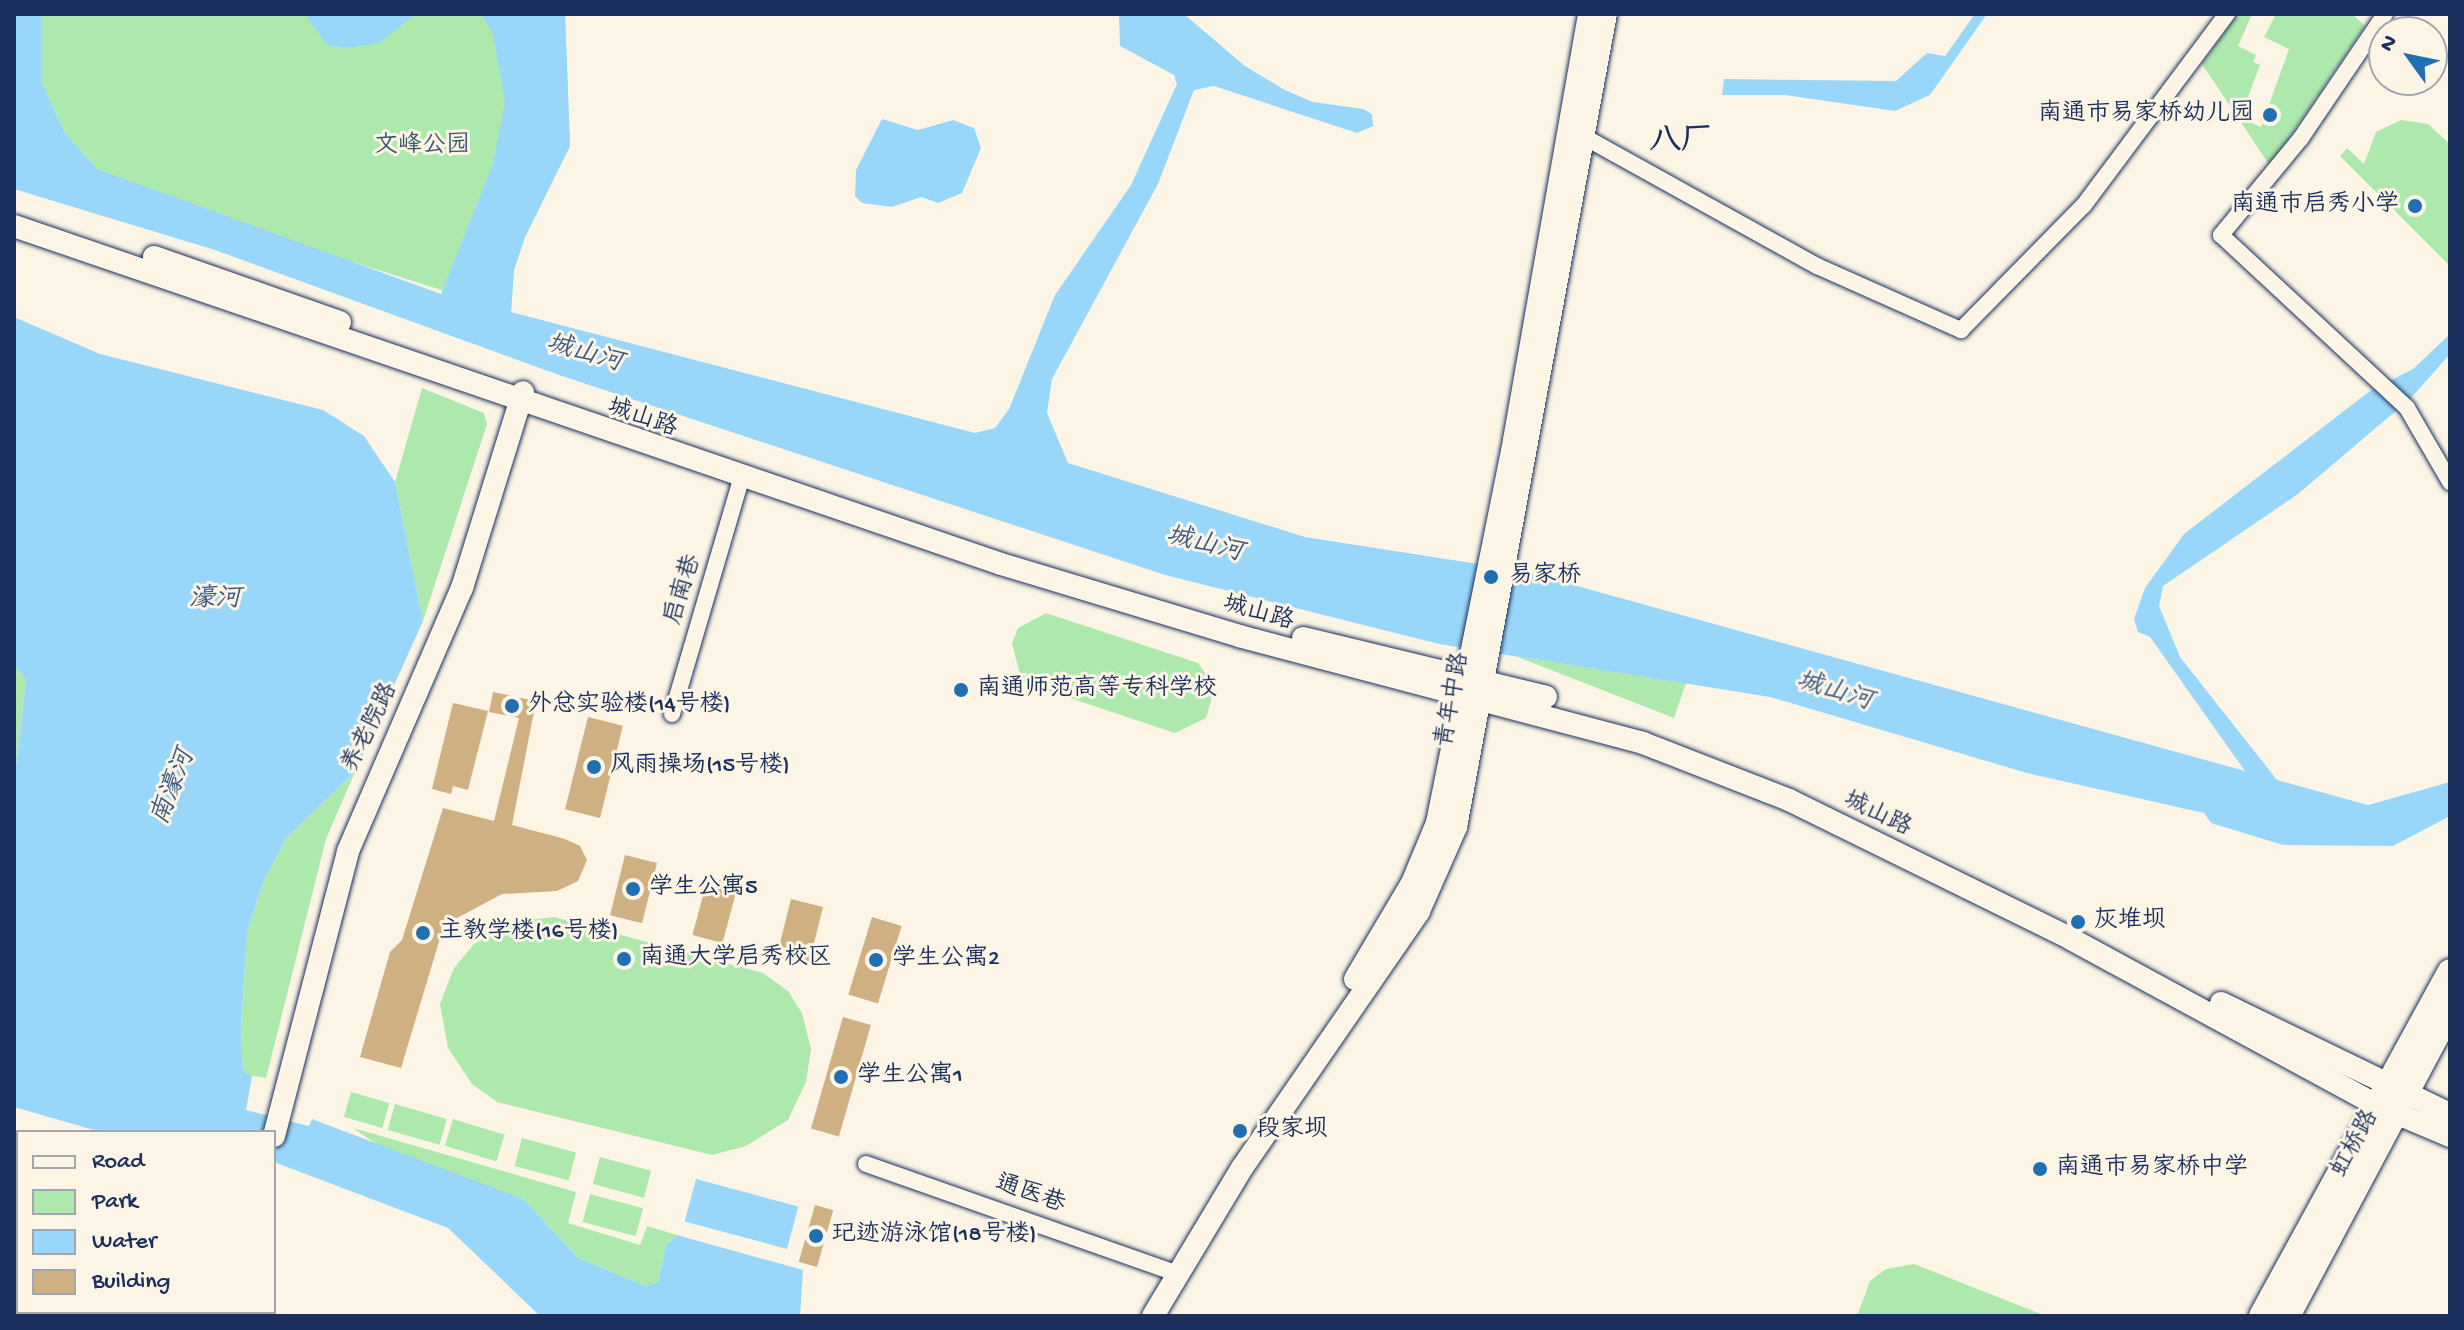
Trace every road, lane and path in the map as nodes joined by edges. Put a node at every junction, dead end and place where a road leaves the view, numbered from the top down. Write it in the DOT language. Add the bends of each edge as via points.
graph roads {
  1 [pos="1589,14"];
  2 [pos="1606,14"];
  3 [pos="2227,14"];
  4 [pos="2385,14"];
  5 [pos="1576,132"];
  6 [pos="14,214"];
  7 [pos="14,226"];
  8 [pos="521,398"];
  9 [pos="741,480"];
  10 [pos="2450,482"];
  11 [pos="1476,678"];
  12 [pos="672,714"];
  13 [pos="2450,972"];
  14 [pos="2450,1010"];
  15 [pos="2391,1100"];
  16 [pos="2450,1114"];
  17 [pos="276,1130"];
  18 [pos="2450,1136"];
  19 [pos="866,1164"];
  20 [pos="1172,1271"];
  21 [pos="1137,1316"];
  22 [pos="1153,1316"];
  23 [pos="2262,1316"];
  24 [pos="2287,1316"];
  1 -- 5 [label="main road, 青年中路"];
  2 -- 5 [label="main road, 青年中路"];
  3 -- 5 [label="street" via="2084,205 1961,330 1817,266"];
  4 -- 10 [label="street" via="2301,138 2221,235 2407,408"];
  5 -- 11 [label="main road, 青年中路"];
  6 -- 8 [label="main road, 城山路" via="227,279"];
  7 -- 8 [label="main road, 城山路"];
  8 -- 9 [label="main road, 城山路"];
  8 -- 11 [label="main road, 城山路" via="1101,583"];
  8 -- 17 [label="main road, 养老院路" via="462,588 348,851"];
  9 -- 11 [label="main road, 城山路" via="1225,632"];
  9 -- 12 [label="street, 启南巷"];
  11 -- 15 [label="main road, 城山路" via="1789,800"];
  11 -- 20 [label="main road, 青年中路" via="1437,823 1412,883"];
  13 -- 15 [label="main road, 虹桥路"];
  14 -- 15 [label="main road, 虹桥路"];
  15 -- 16 [label="main road, 城山路"];
  15 -- 18 [label="main road, 城山路"];
  15 -- 23 [label="main road, 虹桥路"];
  15 -- 24 [label="main road, 虹桥路"];
  19 -- 20 [label="street, 通医巷"];
  20 -- 21 [label="main road, 青年中路"];
  20 -- 22 [label="main road, 青年中路"];
}
